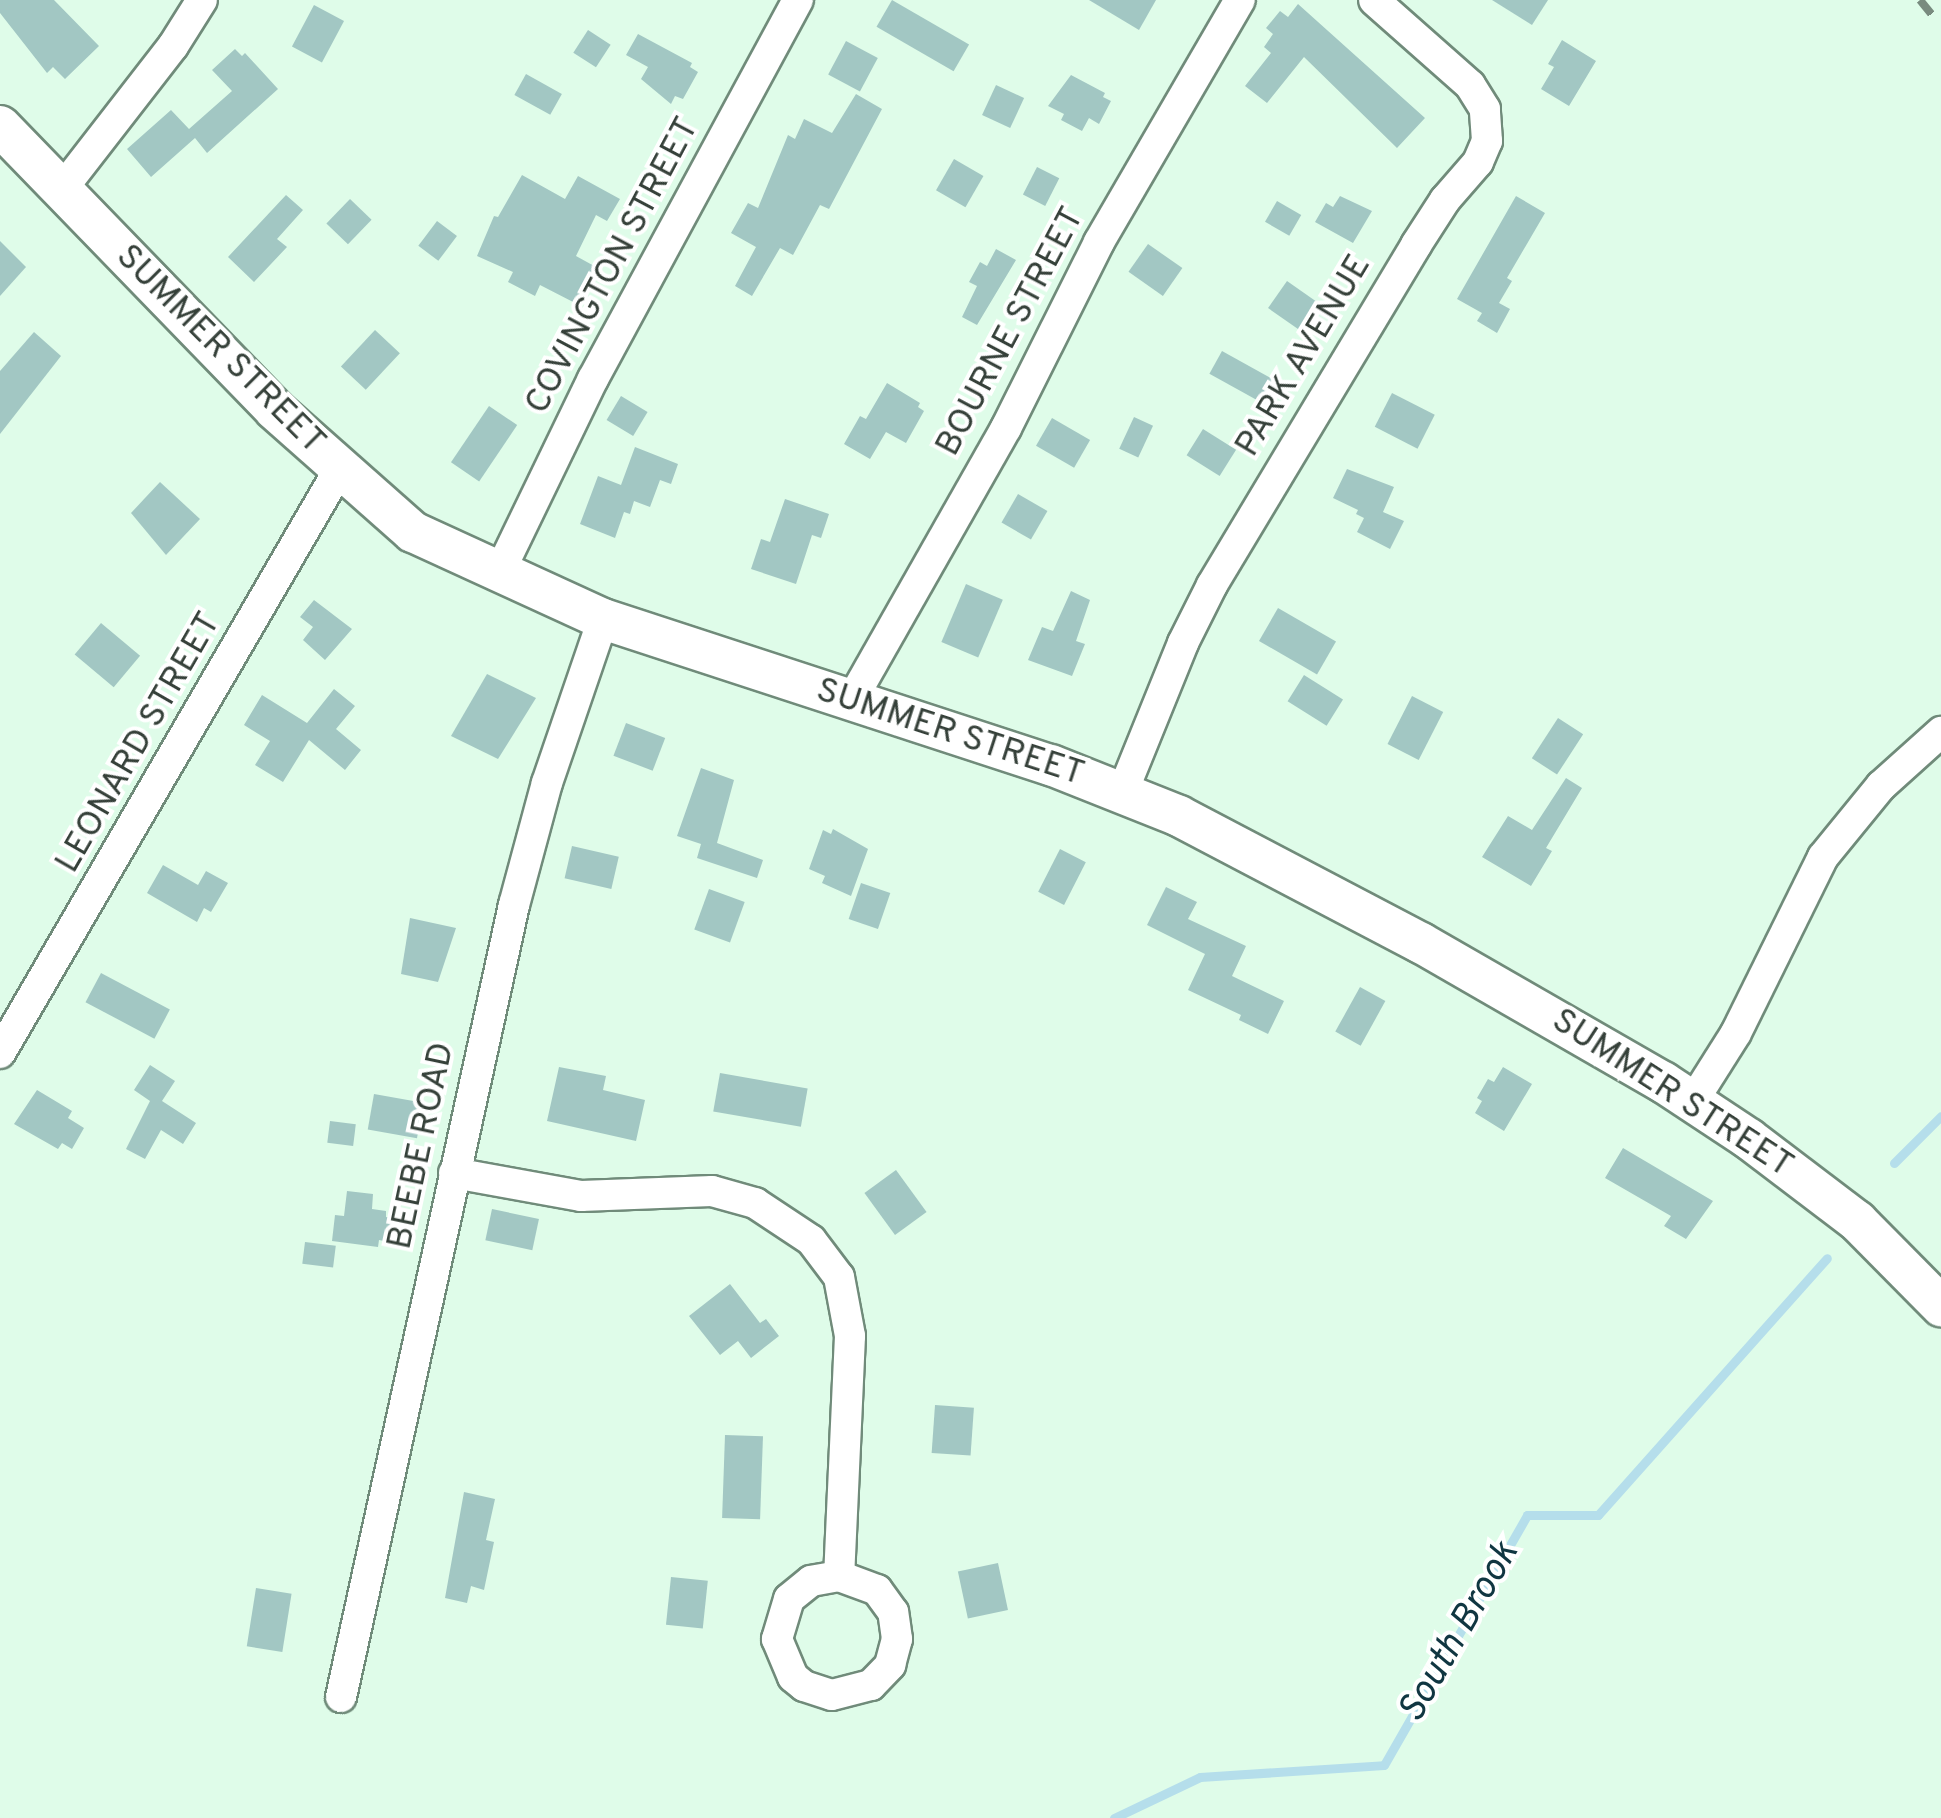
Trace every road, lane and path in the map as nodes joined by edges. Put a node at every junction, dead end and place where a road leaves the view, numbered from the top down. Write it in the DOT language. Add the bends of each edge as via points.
graph roads {
  1 [pos="202,0"];
  2 [pos="798,0"];
  3 [pos="1240,0"];
  4 [pos="1374,0"];
  5 [pos="0,126"];
  6 [pos="62,189"];
  7 [pos="339,470"];
  8 [pos="500,571"];
  9 [pos="603,618"];
  10 [pos="851,700"];
  11 [pos="1941,732"];
  12 [pos="1122,791"];
  13 [pos="0,1053"];
  14 [pos="1693,1101"];
  15 [pos="454,1173"];
  16 [pos="1941,1306"];
  17 [pos="839,1576"];
  18 [pos="340,1696"];
  1 -- 6 [label="street"];
  2 -- 8 [label="street, COVINGTON STREET" via="592,379"];
  3 -- 10 [label="street, BOURNE STREET" via="1099,242 1006,428"];
  4 -- 12 [label="street, PARK AVENUE" via="1470,85 1485,109 1487,141 1416,245 1212,585"];
  5 -- 6 [label="main road, SUMMER STREET"];
  6 -- 7 [label="main road, SUMMER STREET"];
  7 -- 8 [label="main road, SUMMER STREET" via="413,532"];
  7 -- 13 [label="street, LEONARD STREET"];
  8 -- 9 [label="main road, SUMMER STREET"];
  9 -- 10 [label="main road, SUMMER STREET"];
  9 -- 15 [label="street, BEEBE ROAD" via="530,844"];
  10 -- 12 [label="main road, SUMMER STREET"];
  11 -- 14 [label="street" via="1881,786 1822,857 1736,1033"];
  12 -- 14 [label="main road, SUMMER STREET" via="1404,934"];
  14 -- 16 [label="main road, SUMMER STREET" via="1857,1220"];
  15 -- 17 [label="street" via="581,1196 712,1191 755,1203 811,1240 839,1277 850,1336"];
  15 -- 18 [label="street, BEEBE ROAD"];
  17 -- 17 [label="street" via="876,1590 893,1612 897,1639 882,1676 859,1692 832,1695 794,1677 777,1639 789,1599 811,1581"];
}
